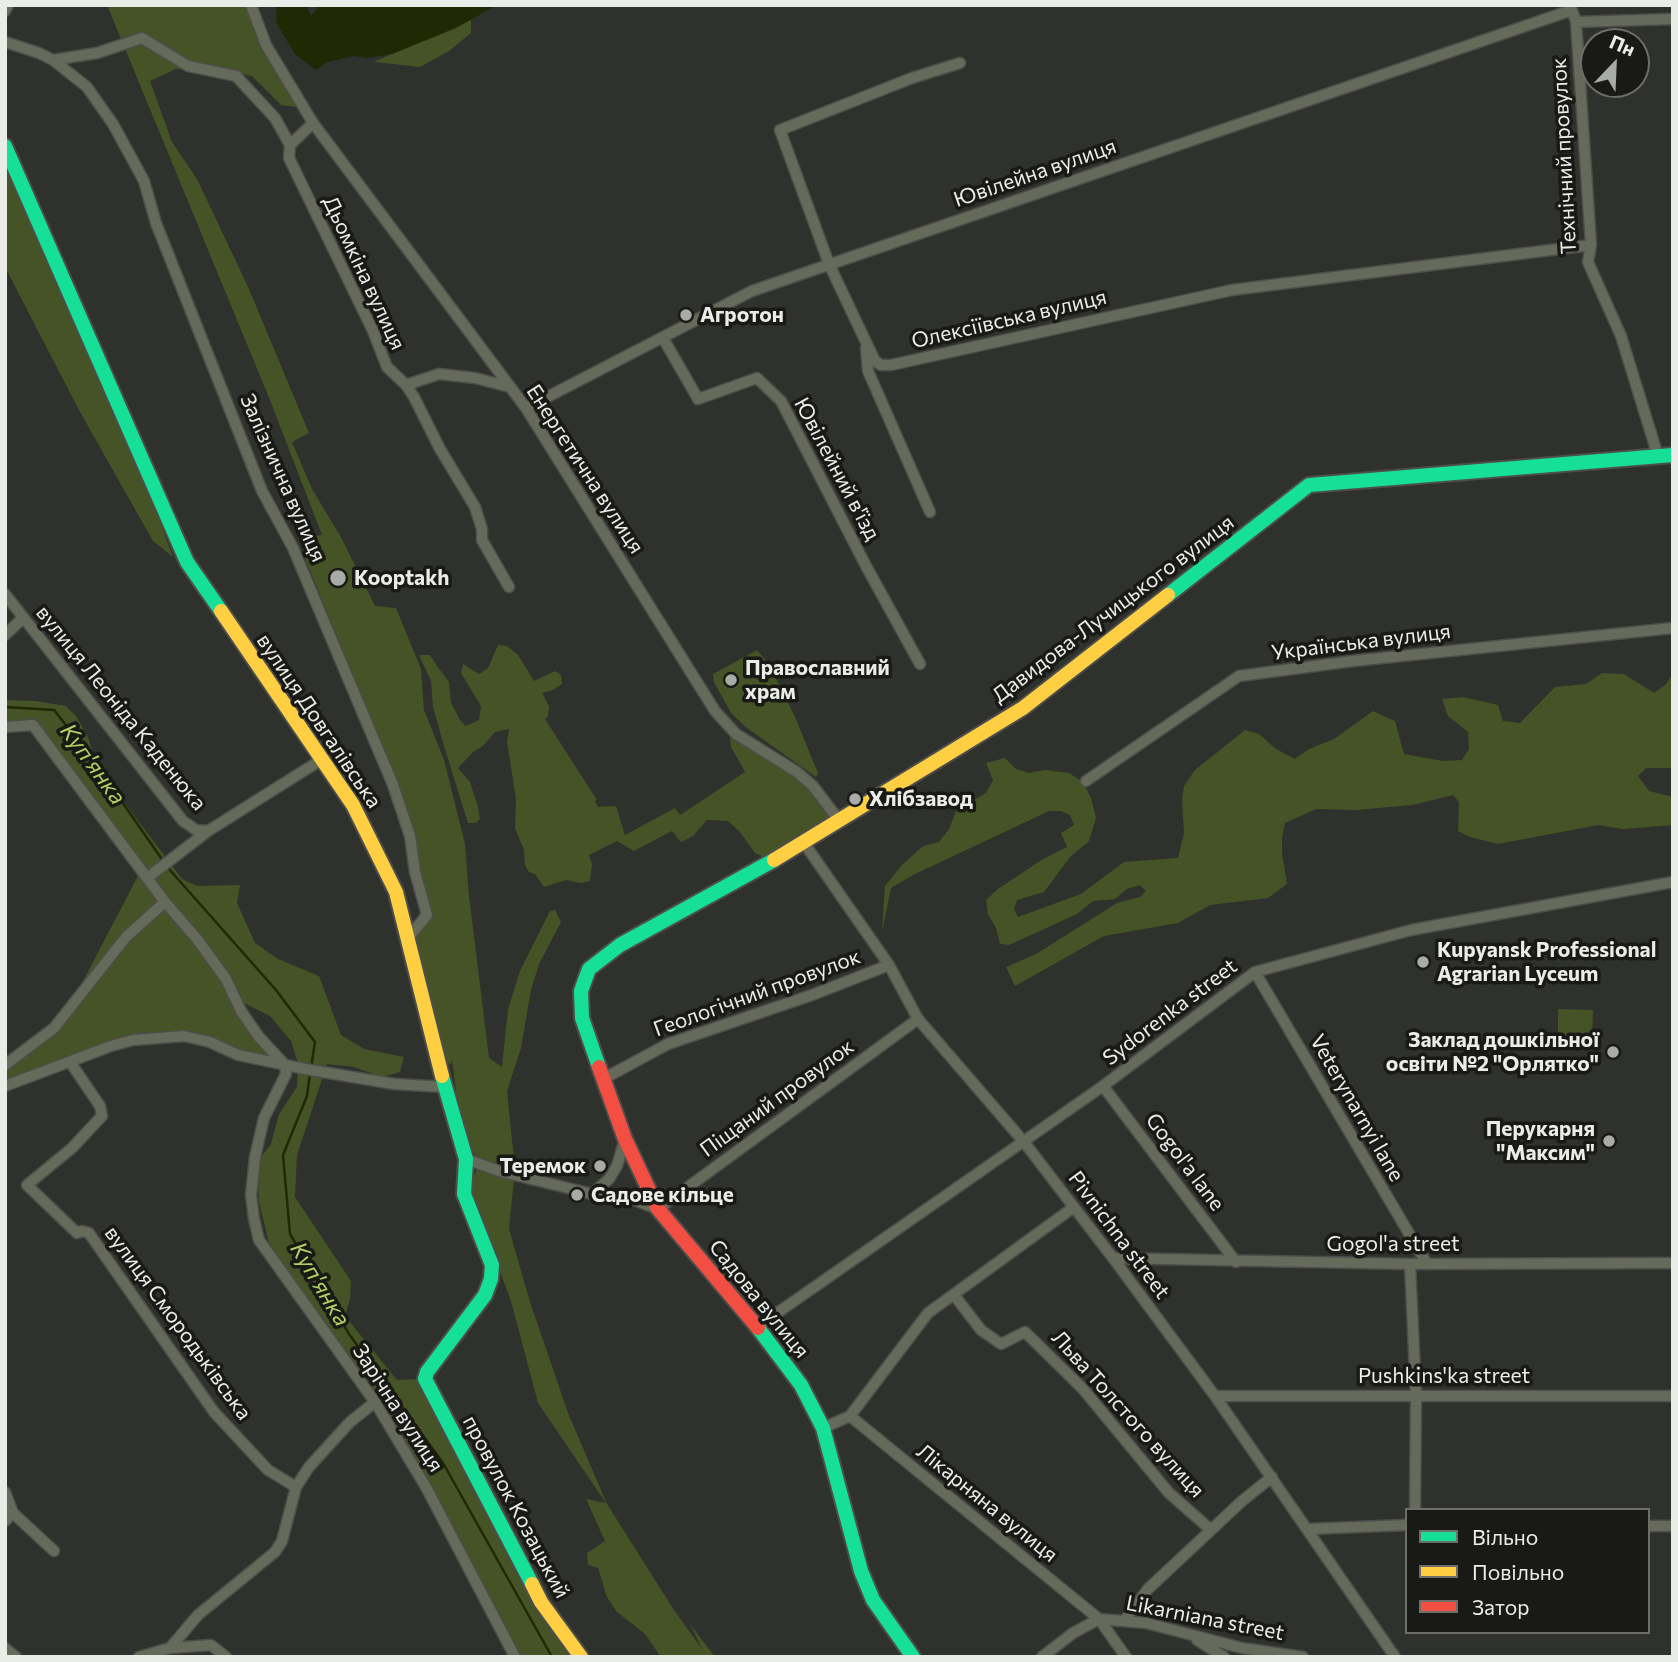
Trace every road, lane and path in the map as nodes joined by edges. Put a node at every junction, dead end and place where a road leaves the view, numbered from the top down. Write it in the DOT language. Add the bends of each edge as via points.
graph roads {
  1 [pos="251,5"];
  2 [pos="1572,10"];
  3 [pos="1673,19"];
  4 [pos="1576,22"];
  5 [pos="5,42"];
  6 [pos="53,60"];
  7 [pos="960,63"];
  8 [pos="313,123"];
  9 [pos="290,145"];
  10 [pos="5,146"];
  11 [pos="1591,245"];
  12 [pos="830,264"];
  13 [pos="663,338"];
  14 [pos="866,341"];
  15 [pos="406,385"];
  16 [pos="510,387"];
  17 [pos="526,408"];
  18 [pos="1666,455"];
  19 [pos="930,512"];
  20 [pos="509,587"];
  21 [pos="5,594"];
  22 [pos="23,618"];
  23 [pos="1673,628"];
  24 [pos="5,635"];
  25 [pos="920,664"];
  26 [pos="5,727"];
  27 [pos="321,760"];
  28 [pos="1086,781"];
  29 [pos="838,819"];
  30 [pos="208,831"];
  31 [pos="804,843"];
  32 [pos="147,878"];
  33 [pos="1673,882"];
  34 [pos="165,902"];
  35 [pos="408,938"];
  36 [pos="889,965"];
  37 [pos="589,968"];
  38 [pos="1255,972"];
  39 [pos="918,1019"];
  40 [pos="70,1062"];
  41 [pos="5,1065"];
  42 [pos="285,1065"];
  43 [pos="603,1079"];
  44 [pos="5,1086"];
  45 [pos="1102,1086"];
  46 [pos="445,1087"];
  47 [pos="625,1139"];
  48 [pos="1024,1142"];
  49 [pos="466,1159"];
  50 [pos="592,1194"];
  51 [pos="1074,1207"];
  52 [pos="658,1209"];
  53 [pos="1113,1258"];
  54 [pos="1236,1262"];
  55 [pos="1673,1263"];
  56 [pos="1410,1264"];
  57 [pos="1427,1264"];
  58 [pos="954,1295"];
  59 [pos="757,1327"];
  60 [pos="427,1372"];
  61 [pos="1416,1395"];
  62 [pos="1215,1396"];
  63 [pos="1673,1396"];
  64 [pos="375,1402"];
  65 [pos="850,1416"];
  66 [pos="823,1429"];
  67 [pos="1272,1477"];
  68 [pos="296,1487"];
  69 [pos="5,1492"];
  70 [pos="1415,1508"];
  71 [pos="9,1517"];
  72 [pos="1405,1525"];
  73 [pos="1650,1526"];
  74 [pos="1673,1527"];
  75 [pos="1308,1529"];
  76 [pos="1211,1530"];
  77 [pos="54,1551"];
  78 [pos="1099,1619"];
  79 [pos="1125,1620"];
  80 [pos="1188,1634"];
  81 [pos="5,1648"];
  82 [pos="170,1648"];
  83 [pos="16,1657"];
  84 [pos="139,1657"];
  85 [pos="226,1657"];
  86 [pos="515,1657"];
  87 [pos="581,1657"];
  88 [pos="913,1657"];
  89 [pos="1042,1657"];
  90 [pos="1126,1657"];
  91 [pos="1224,1657"];
  92 [pos="1303,1657"];
  93 [pos="1395,1657"];
  1 -- 8 [label="street, Енергетична вулиця" via="266,45"];
  2 -- 4 [label="street, Технічний провулок"];
  2 -- 12 [label="street, Ювілейна вулиця"];
  3 -- 4 [label="street"];
  4 -- 11 [label="street, Технічний провулок"];
  5 -- 6 [label="street, Залізнична вулиця"];
  6 -- 9 [label="street, Дьомкіна вулиця" via="97,53 142,38 188,66 236,76 275,118"];
  6 -- 35 [label="street, Залізнична вулиця" via="87,87 144,181 156,223 262,491 293,548 393,785 410,836 427,915"];
  7 -- 12 [label="street, Олексіївська вулиця" via="780,130"];
  8 -- 9 [label="street"];
  8 -- 16 [label="street, Енергетична вулиця"];
  9 -- 15 [label="street, Дьомкіна вулиця" via="289,158 387,367"];
  10 -- 27 [label="street, вулиця Довгалівська" via="187,562"];
  11 -- 14 [label="street, Олексіївська вулиця" via="1232,290 891,365 876,361"];
  11 -- 18 [label="street, Технічний провулок" via="1588,262"];
  12 -- 13 [label="street, Ювілейна вулиця" via="752,291"];
  12 -- 14 [label="street, Олексіївська вулиця"];
  13 -- 17 [label="street, Ювілейна вулиця"];
  13 -- 25 [label="street, Ювілейний в'їзд" via="698,400 757,378 781,401"];
  14 -- 19 [label="street" via="868,371"];
  15 -- 16 [label="street" via="439,374"];
  15 -- 20 [label="street, Дьомкіна вулиця" via="475,507 482,540"];
  16 -- 17 [label="street, Енергетична вулиця"];
  17 -- 29 [label="street, Енергетична вулиця" via="715,711 736,734 813,786"];
  18 -- 29 [label="street, Давидова-Лучицького вулиця" via="1309,485 1023,708"];
  21 -- 22 [label="street, вулиця Леоніда Каденюка"];
  22 -- 24 [label="street"];
  22 -- 30 [label="street, вулиця Леоніда Каденюка" via="183,821 196,830"];
  23 -- 28 [label="street, Українська вулиця" via="1239,676"];
  26 -- 32 [label="street" via="33,725"];
  27 -- 30 [label="street, вулиця Леоніда Каденюка"];
  27 -- 35 [label="street, вулиця Довгалівська" via="354,805 391,880"];
  29 -- 31 [label="street, Давидова-Лучицького вулиця"];
  30 -- 32 [label="street"];
  31 -- 36 [label="street, Pivnichna street"];
  31 -- 37 [label="street, Давидова-Лучицького вулиця" via="620,945"];
  32 -- 34 [label="street"];
  33 -- 38 [label="street, Sydorenka street" via="1424,928"];
  34 -- 41 [label="street" via="126,937 54,1028"];
  34 -- 42 [label="street" via="226,979 259,1037"];
  35 -- 46 [label="street, вулиця Довгалівська"];
  36 -- 39 [label="street, Pivnichna street"];
  36 -- 43 [label="street, Геологічний провулок" via="668,1044"];
  37 -- 43 [label="street, Садова вулиця" via="581,991 582,1018"];
  38 -- 45 [label="street, Sydorenka street"];
  38 -- 57 [label="street, Veterynarnyi lane"];
  39 -- 48 [label="street, Pivnichna street"];
  39 -- 52 [label="street, Піщаний провулок"];
  40 -- 42 [label="street" via="133,1040 184,1036"];
  40 -- 44 [label="street"];
  40 -- 68 [label="street, вулиця Смородьківська" via="102,1116 27,1185 77,1233 89,1233 214,1412 268,1470"];
  42 -- 46 [label="street" via="394,1084"];
  42 -- 64 [label="street, Зарічна вулиця" via="286,1074 260,1130 251,1195 259,1240"];
  43 -- 47 [label="street, Садова вулиця"];
  45 -- 48 [label="street, Sydorenka street"];
  45 -- 54 [label="street, Gogol'a lane"];
  46 -- 49 [label="street, вулиця Довгалівська"];
  47 -- 50 [label="street" via="617,1166"];
  47 -- 52 [label="street, Садова вулиця"];
  48 -- 51 [label="street, Pivnichna street"];
  48 -- 59 [label="street, Sydorenka street"];
  49 -- 50 [label="street"];
  49 -- 60 [label="street, вулиця Довгалівська" via="464,1194 492,1265 491,1279 485,1295"];
  50 -- 52 [label="street" via="624,1196"];
  51 -- 53 [label="street, Pivnichna street"];
  51 -- 58 [label="street"];
  52 -- 59 [label="street, Садова вулиця"];
  53 -- 54 [label="street, Gogol'a street"];
  53 -- 62 [label="street, Pivnichna street"];
  54 -- 56 [label="street, Gogol'a street"];
  55 -- 57 [label="street, Gogol'a street"];
  56 -- 57 [label="street, Gogol'a street"];
  56 -- 61 [label="street"];
  58 -- 65 [label="street" via="928,1313"];
  58 -- 76 [label="street, Льва Толстого вулиця" via="982,1330 1001,1344 1025,1332 1083,1389 1169,1493"];
  59 -- 66 [label="street, Садова вулиця" via="801,1385"];
  60 -- 87 [label="street, провулок Козацький" via="430,1392 541,1602"];
  61 -- 62 [label="street, Pushkins'ka street"];
  61 -- 63 [label="street, Pushkins'ka street"];
  61 -- 70 [label="street"];
  62 -- 67 [label="street, Pivnichna street"];
  64 -- 68 [label="street" via="350,1422"];
  64 -- 86 [label="street, Зарічна вулиця" via="433,1499"];
  65 -- 66 [label="street"];
  65 -- 78 [label="street, Лікарняна вулиця"];
  66 -- 88 [label="street, Садова вулиця" via="861,1571 873,1600"];
  67 -- 75 [label="street, Pivnichna street"];
  67 -- 76 [label="street"];
  68 -- 82 [label="street" via="275,1552 198,1615"];
  69 -- 71 [label="street"];
  71 -- 77 [label="street"];
  72 -- 75 [label="street"];
  73 -- 74 [label="street"];
  75 -- 93 [label="street, Pivnichna street"];
  76 -- 79 [label="street" via="1148,1589"];
  78 -- 79 [label="street, Likarniana street"];
  78 -- 89 [label="street"];
  78 -- 90 [label="street, Лікарняна вулиця"];
  79 -- 80 [label="street, Likarniana street"];
  80 -- 91 [label="street"];
  80 -- 92 [label="street, Likarniana street"];
  81 -- 83 [label="street"];
  82 -- 84 [label="street"];
  82 -- 85 [label="street" via="211,1645"];
}
